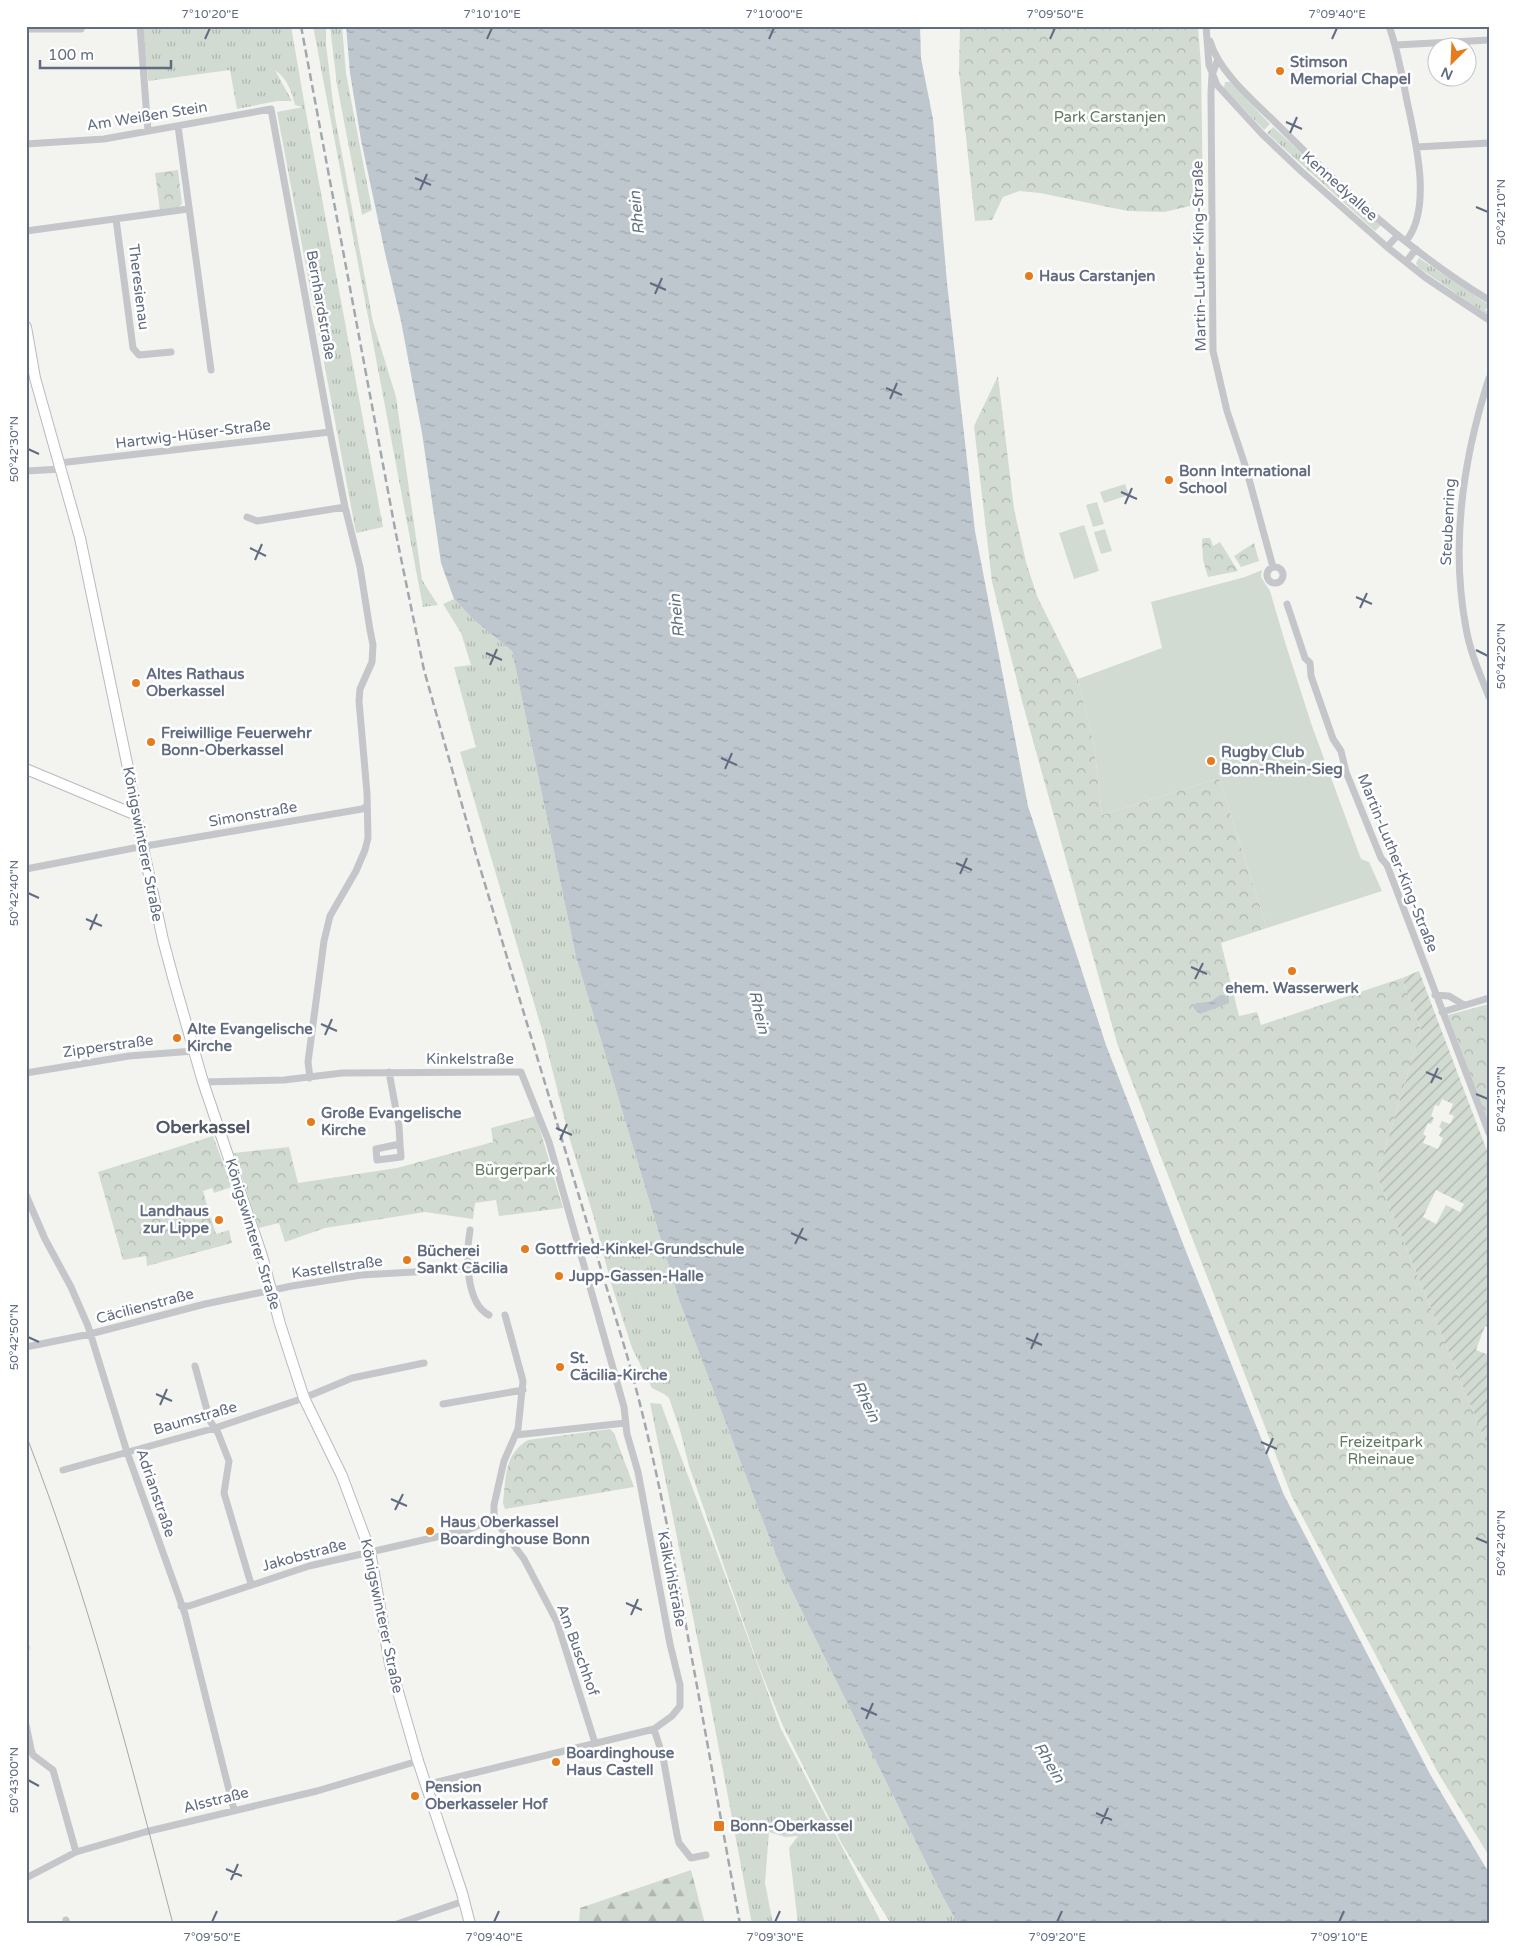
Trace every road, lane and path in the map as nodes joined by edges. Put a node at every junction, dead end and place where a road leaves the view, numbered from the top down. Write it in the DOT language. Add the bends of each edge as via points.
graph roads {
  1 [pos="140,26"];
  2 [pos="1389,26"];
  3 [pos="1206,27"];
  4 [pos="26,28"];
  5 [pos="81,29"];
  6 [pos="1489,40"];
  7 [pos="1396,45"];
  8 [pos="1218,59"];
  9 [pos="1229,74"];
  10 [pos="1213,77"];
  11 [pos="271,109"];
  12 [pos="178,126"];
  13 [pos="148,131"];
  14 [pos="1489,143"];
  15 [pos="26,144"];
  16 [pos="1417,147"];
  17 [pos="188,209"];
  18 [pos="116,219"];
  19 [pos="26,231"];
  20 [pos="1398,234"];
  21 [pos="1406,241"];
  22 [pos="1387,247"];
  23 [pos="1416,249"];
  24 [pos="1406,262"];
  25 [pos="1489,300"];
  26 [pos="1489,320"];
  27 [pos="27,334"];
  28 [pos="170,352"];
  29 [pos="211,370"];
  30 [pos="1489,378"];
  31 [pos="330,432"];
  32 [pos="60,466"];
  33 [pos="26,471"];
  34 [pos="345,507"];
  35 [pos="247,517"];
  36 [pos="1272,567"];
  37 [pos="1287,604"];
  38 [pos="1489,696"];
  39 [pos="26,769"];
  40 [pos="367,806"];
  41 [pos="136,815"];
  42 [pos="143,846"];
  43 [pos="26,869"];
  44 [pos="1435,995"];
  45 [pos="1489,998"];
  46 [pos="1464,1006"];
  47 [pos="1442,1012"];
  48 [pos="194,1051"];
  49 [pos="389,1072"];
  50 [pos="26,1073"];
  51 [pos="310,1078"];
  52 [pos="204,1082"];
  53 [pos="1489,1133"];
  54 [pos="400,1144"];
  55 [pos="26,1195"];
  56 [pos="470,1230"];
  57 [pos="467,1269"];
  58 [pos="270,1291"];
  59 [pos="489,1315"];
  60 [pos="505,1315"];
  61 [pos="90,1334"];
  62 [pos="26,1346"];
  63 [pos="424,1363"];
  64 [pos="195,1366"];
  65 [pos="523,1390"];
  66 [pos="304,1398"];
  67 [pos="443,1404"];
  68 [pos="626,1423"];
  69 [pos="215,1428"];
  70 [pos="516,1435"];
  71 [pos="127,1452"];
  72 [pos="63,1470"];
  73 [pos="494,1519"];
  74 [pos="370,1551"];
  75 [pos="251,1584"];
  76 [pos="181,1606"];
  77 [pos="26,1725"];
  78 [pos="654,1729"];
  79 [pos="595,1743"];
  80 [pos="418,1761"];
  81 [pos="425,1785"];
  82 [pos="234,1810"];
  83 [pos="76,1852"];
  84 [pos="706,1855"];
  85 [pos="26,1878"];
  86 [pos="464,1902"];
  87 [pos="397,1924"];
  88 [pos="470,1924"];
  1 -- 13 [label="street"];
  2 -- 7 [label="street"];
  3 -- 8 [label="street, Kennedyallee"];
  3 -- 10 [label="street"];
  4 -- 5 [label="street"];
  6 -- 7 [label="street"];
  7 -- 16 [label="street"];
  8 -- 9 [label="street, Kennedyallee"];
  8 -- 10 [label="street, Martin-Luther-King-Straße"];
  9 -- 10 [label="street" via="1221,71"];
  9 -- 20 [label="street, Kennedyallee" via="1318,164"];
  10 -- 22 [label="street, Kennedyallee" via="1220,90 1262,134"];
  10 -- 36 [label="street, Martin-Luther-King-Straße" via="1210,166 1212,350"];
  11 -- 12 [label="street, Am Weißen Stein"];
  11 -- 31 [label="street, Bernhardstraße"];
  12 -- 13 [label="street, Am Weißen Stein"];
  12 -- 17 [label="street"];
  13 -- 15 [label="street, Am Weißen Stein" via="104,139"];
  14 -- 16 [label="street"];
  16 -- 21 [label="street" via="1420,201 1413,232"];
  17 -- 18 [label="street"];
  17 -- 29 [label="street"];
  18 -- 19 [label="street"];
  18 -- 28 [label="street, Theresienau" via="133,348 139,355"];
  20 -- 21 [label="street, Kennedyallee"];
  20 -- 22 [label="street"];
  21 -- 23 [label="street, Kennedyallee"];
  22 -- 24 [label="street, Kennedyallee"];
  23 -- 24 [label="street"];
  23 -- 25 [label="street, Kennedyallee"];
  24 -- 26 [label="street, Kennedyallee"];
  27 -- 32 [label="main road, Königswinterer Straße" via="35,378"];
  30 -- 38 [label="street, Steubenring" via="1470,442 1458,542 1466,629"];
  31 -- 32 [label="street, Hartwig-Hüser-Straße"];
  31 -- 34 [label="street, Bernhardstraße"];
  32 -- 33 [label="street, Hartwig-Hüser-Straße"];
  32 -- 41 [label="main road, Königswinterer Straße" via="80,538"];
  34 -- 35 [label="street" via="257,521"];
  34 -- 40 [label="street, Bernhardstraße" via="360,567 373,645 372,662 360,689 359,700"];
  37 -- 44 [label="street, Martin-Luther-King-Straße" via="1305,658 1310,662 1311,676 1333,738 1341,751 1346,772 1381,858 1387,864"];
  39 -- 41 [label="main road"];
  40 -- 42 [label="street, Simonstraße"];
  40 -- 51 [label="street, Bernhardstraße" via="365,850 330,916 324,942 308,1062"];
  41 -- 42 [label="main road, Königswinterer Straße"];
  42 -- 43 [label="street, Simonstraße"];
  42 -- 48 [label="main road, Königswinterer Straße" via="163,940"];
  44 -- 46 [label="street" via="1448,996"];
  44 -- 47 [label="street, Martin-Luther-King-Straße"];
  45 -- 46 [label="street"];
  46 -- 47 [label="street"];
  47 -- 53 [label="street, Martin-Luther-King-Straße"];
  48 -- 50 [label="street, Zipperstraße" via="129,1056"];
  48 -- 52 [label="main road, Königswinterer Straße"];
  49 -- 51 [label="street, Kinkelstraße" via="342,1072"];
  49 -- 54 [label="street"];
  49 -- 68 [label="street, Kinkelstraße" via="521,1072 549,1142"];
  51 -- 52 [label="street, Kinkelstraße"];
  52 -- 58 [label="main road, Königswinterer Straße" via="262,1256"];
  55 -- 61 [label="street, Adrianstraße"];
  56 -- 57 [label="street"];
  57 -- 58 [label="street, Kastellstraße" via="361,1275"];
  57 -- 59 [label="street" via="479,1308"];
  58 -- 61 [label="street, Cäcilienstraße"];
  58 -- 66 [label="main road, Königswinterer Straße"];
  60 -- 65 [label="street"];
  61 -- 62 [label="street, Cäcilienstraße"];
  61 -- 71 [label="street, Adrianstraße"];
  63 -- 66 [label="street, Baumstraße" via="352,1378"];
  64 -- 69 [label="street" via="210,1421"];
  65 -- 67 [label="street"];
  65 -- 70 [label="street"];
  66 -- 69 [label="street, Baumstraße"];
  66 -- 74 [label="main road, Königswinterer Straße" via="342,1476"];
  68 -- 70 [label="street"];
  68 -- 78 [label="street, Kalkuhlstraße" via="680,1685 680,1706"];
  69 -- 71 [label="street, Baumstraße"];
  69 -- 75 [label="street" via="228,1461 224,1494"];
  70 -- 73 [label="street" via="504,1461"];
  71 -- 72 [label="street, Baumstraße"];
  71 -- 76 [label="street, Adrianstraße"];
  73 -- 74 [label="street, Jakobstraße" via="467,1530"];
  73 -- 79 [label="street, Am Buschhof" via="524,1559 557,1622"];
  74 -- 75 [label="street, Jakobstraße"];
  74 -- 80 [label="main road, Königswinterer Straße" via="390,1664"];
  75 -- 76 [label="street, Jakobstraße"];
  76 -- 82 [label="street, Adrianstraße"];
  77 -- 83 [label="street" via="34,1754 53,1770"];
  78 -- 79 [label="street, Kalkuhlstraße"];
  78 -- 84 [label="street" via="663,1757 679,1843 692,1858"];
  79 -- 81 [label="street, Kalkuhlstraße"];
  80 -- 81 [label="main road, Königswinterer Straße"];
  80 -- 82 [label="street, Alsstraße"];
  81 -- 86 [label="main road, Königswinterer Straße"];
  82 -- 83 [label="street, Alsstraße"];
  83 -- 85 [label="street, Alsstraße"];
  86 -- 87 [label="street"];
  86 -- 88 [label="main road, Königswinterer Straße"];
}
